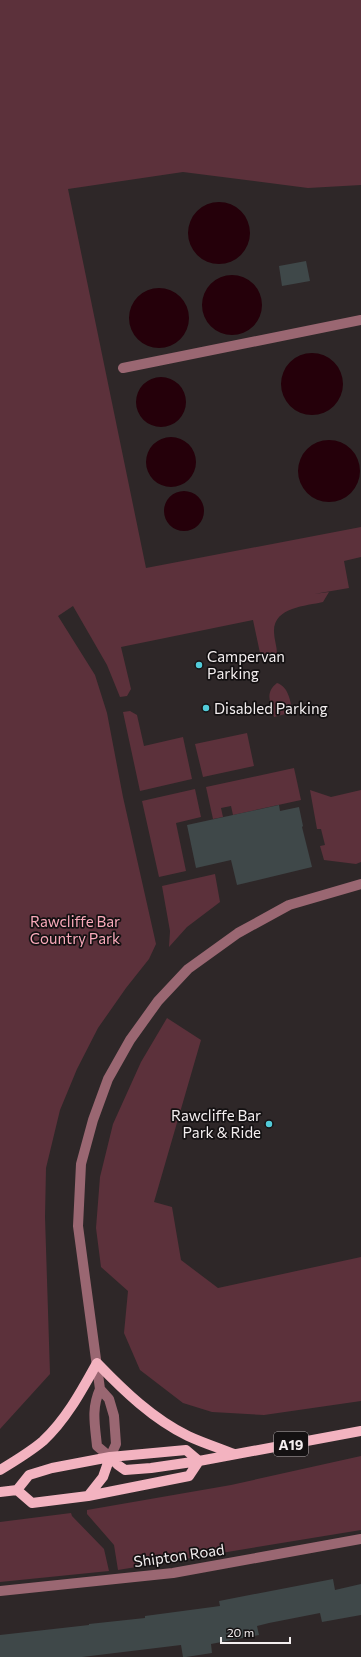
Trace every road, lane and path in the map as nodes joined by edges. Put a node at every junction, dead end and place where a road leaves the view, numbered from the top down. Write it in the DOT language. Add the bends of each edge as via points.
graph roads {
  1 [pos="361,320"];
  2 [pos="123,368"];
  3 [pos="361,884"];
  4 [pos="97,1363"];
  5 [pos="100,1389"];
  6 [pos="361,1431"];
  7 [pos="234,1454"];
  8 [pos="110,1457"];
  9 [pos="199,1461"];
  10 [pos="0,1470"];
  11 [pos="17,1490"];
  12 [pos="0,1492"];
  13 [pos="88,1496"];
  14 [pos="361,1538"];
  15 [pos="0,1591"];
  1 -- 2 [label="street"];
  3 -- 4 [label="street" via="289,905 238,933 188,969 158,1001 130,1040 108,1079 81,1164 78,1226"];
  4 -- 5 [label="street"];
  4 -- 7 [label="main road" via="157,1417 188,1436"];
  4 -- 10 [label="main road" via="78,1397 56,1426 21,1458"];
  5 -- 8 [label="street" via="109,1399 114,1416 116,1444"];
  5 -- 8 [label="street" via="95,1402 97,1446"];
  6 -- 7 [label="main road, A19"];
  7 -- 9 [label="main road, A19"];
  8 -- 9 [label="main road" via="186,1450"];
  8 -- 9 [label="main road" via="125,1470"];
  8 -- 11 [label="main road" via="29,1475"];
  8 -- 13 [label="main road" via="103,1477"];
  9 -- 13 [label="main road" via="189,1476"];
  11 -- 12 [label="main road"];
  11 -- 13 [label="main road" via="32,1503"];
  14 -- 15 [label="street, Shipton Road" via="173,1573"];
}
